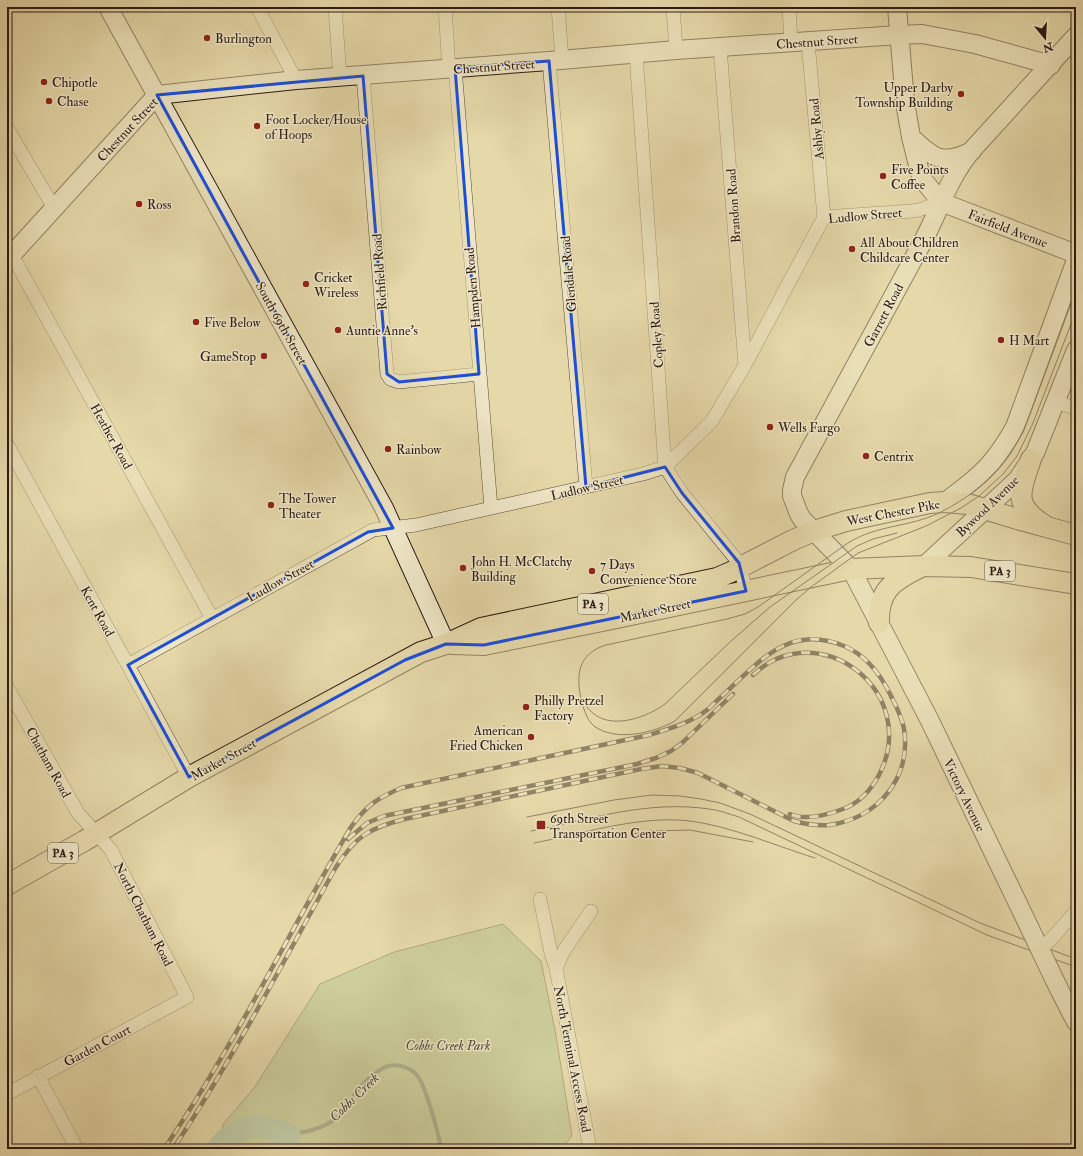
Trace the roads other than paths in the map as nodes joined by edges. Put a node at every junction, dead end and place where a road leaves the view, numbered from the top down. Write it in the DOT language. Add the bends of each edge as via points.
graph roads {
  1 [pos="108,7"];
  2 [pos="257,7"];
  3 [pos="335,7"];
  4 [pos="445,7"];
  5 [pos="558,7"];
  6 [pos="673,7"];
  7 [pos="789,7"];
  8 [pos="897,7"];
  9 [pos="899,35"];
  10 [pos="1076,36"];
  11 [pos="800,42"];
  12 [pos="720,47"];
  13 [pos="676,50"];
  14 [pos="636,54"];
  15 [pos="555,61"];
  16 [pos="1051,65"];
  17 [pos="452,69"];
  18 [pos="363,76"];
  19 [pos="340,77"];
  20 [pos="296,80"];
  21 [pos="157,95"];
  22 [pos="7,128"];
  23 [pos="910,136"];
  24 [pos="972,150"];
  25 [pos="941,202"];
  26 [pos="54,208"];
  27 [pos="824,217"];
  28 [pos="1076,254"];
  29 [pos="9,257"];
  30 [pos="1076,260"];
  31 [pos="1076,350"];
  32 [pos="745,365"];
  33 [pos="479,374"];
  34 [pos="1054,402"];
  35 [pos="1076,408"];
  36 [pos="7,444"];
  37 [pos="1031,459"];
  38 [pos="665,467"];
  39 [pos="586,487"];
  40 [pos="945,502"];
  41 [pos="491,508"];
  42 [pos="986,509"];
  43 [pos="1046,526"];
  44 [pos="393,528"];
  45 [pos="814,531"];
  46 [pos="1076,535"];
  47 [pos="924,566"];
  48 [pos="741,568"];
  49 [pos="851,568"];
  50 [pos="1076,584"];
  51 [pos="746,591"];
  52 [pos="212,618"];
  53 [pos="879,623"];
  54 [pos="446,644"];
  55 [pos="128,665"];
  56 [pos="7,687"];
  57 [pos="189,777"];
  58 [pos="96,833"];
  59 [pos="7,885"];
  60 [pos="540,899"];
  61 [pos="1076,911"];
  62 [pos="591,912"];
  63 [pos="1037,944"];
  64 [pos="556,968"];
  65 [pos="187,997"];
  66 [pos="1076,1022"];
  67 [pos="38,1076"];
  68 [pos="7,1094"];
  69 [pos="77,1149"];
  70 [pos="590,1149"];
  1 -- 21 [label="street, South 69th Street"];
  2 -- 20 [label="street"];
  3 -- 19 [label="street"];
  4 -- 17 [label="street, Hampden Road"];
  5 -- 15 [label="street, Glendale Road"];
  6 -- 13 [label="street"];
  7 -- 11 [label="street, Ashby Road"];
  8 -- 9 [label="street"];
  9 -- 11 [label="street, Chestnut Street"];
  9 -- 16 [label="street, Chestnut Street" via="922,34 975,44"];
  9 -- 23 [label="street"];
  10 -- 16 [label="street, Garrett Road"];
  11 -- 12 [label="street, Chestnut Street"];
  11 -- 27 [label="street, Ashby Road"];
  12 -- 13 [label="street, Chestnut Street"];
  12 -- 32 [label="street, Brandon Road"];
  13 -- 14 [label="street, Chestnut Street"];
  14 -- 15 [label="street, Chestnut Street"];
  14 -- 38 [label="street, Copley Road"];
  15 -- 17 [label="street, Chestnut Street"];
  15 -- 39 [label="street, Glendale Road"];
  16 -- 24 [label="street, Garrett Road"];
  17 -- 18 [label="street, Chestnut Street"];
  17 -- 33 [label="street, Hampden Road"];
  18 -- 19 [label="street, Chestnut Street"];
  18 -- 33 [label="street, Richfield Road" via="387,374 390,379 399,382"];
  19 -- 20 [label="street, Chestnut Street"];
  20 -- 21 [label="street, Chestnut Street"];
  21 -- 26 [label="street, Chestnut Street"];
  21 -- 44 [label="street, South 69th Street"];
  22 -- 26 [label="street"];
  23 -- 24 [label="street" via="930,154 942,159 960,157"];
  23 -- 25 [label="street" via="922,177"];
  24 -- 25 [label="street, Garrett Road" via="954,175"];
  25 -- 27 [label="street, Ludlow Street" via="912,211"];
  25 -- 28 [label="street, Fairfield Avenue"];
  25 -- 45 [label="street, Garrett Road" via="927,233 795,477 793,502 802,519"];
  26 -- 29 [label="street, Chestnut Street"];
  27 -- 32 [label="street, Ludlow Street"];
  29 -- 52 [label="street, Heather Road"];
  30 -- 40 [label="street" via="1015,427 987,468"];
  31 -- 34 [label="street, Bywood Avenue"];
  32 -- 38 [label="street, Ludlow Street" via="712,421"];
  33 -- 41 [label="street, Hampden Road"];
  34 -- 35 [label="street"];
  34 -- 37 [label="street, Bywood Avenue"];
  36 -- 55 [label="street, Kent Road"];
  37 -- 42 [label="street, Bywood Avenue" via="1018,478"];
  37 -- 43 [label="main road" via="1022,487 1022,500 1028,514"];
  38 -- 39 [label="street, Ludlow Street"];
  38 -- 48 [label="street, Copley Road" via="682,493"];
  39 -- 41 [label="street, Ludlow Street"];
  40 -- 42 [label="main road, West Chester Pike / PA 3"];
  40 -- 45 [label="main road, West Chester Pike / PA 3" via="854,519"];
  41 -- 44 [label="street, Ludlow Street"];
  42 -- 43 [label="main road, West Chester Pike / PA 3"];
  42 -- 47 [label="street, Bywood Avenue"];
  43 -- 46 [label="main road, West Chester Pike / PA 3"];
  44 -- 52 [label="street, Ludlow Street" via="368,532"];
  44 -- 54 [label="street, South 69th Street"];
  45 -- 48 [label="main road, West Chester Pike / PA 3"];
  45 -- 49 [label="street, Garrett Road"];
  47 -- 49 [label="main road, PA 3"];
  47 -- 50 [label="main road, PA 3" via="992,569"];
  47 -- 53 [label="main road" via="906,574 886,591 879,610"];
  48 -- 51 [label="street, Copley Road"];
  48 -- 54 [label="main road, Market Street / PA 3" via="711,580 481,628"];
  49 -- 51 [label="main road, PA 3"];
  49 -- 53 [label="street, Victory Avenue"];
  51 -- 54 [label="main road, Market Street / PA 3" via="484,645"];
  52 -- 55 [label="street, Ludlow Street"];
  53 -- 63 [label="street, Victory Avenue" via="933,728"];
  54 -- 57 [label="main road, Market Street / PA 3" via="405,660"];
  55 -- 57 [label="street, Kent Road"];
  56 -- 58 [label="street, Chatham Road" via="78,813"];
  57 -- 58 [label="main road, Market Street / PA 3"];
  58 -- 59 [label="main road, Market Street / PA 3"];
  58 -- 65 [label="street, North Chatham Road" via="111,850"];
  60 -- 64 [label="street, North Terminal Access Road"];
  61 -- 63 [label="street, bridge" via="1054,936"];
  62 -- 64 [label="street, North Terminal Access Road" via="565,949"];
  63 -- 66 [label="street, Victory Avenue, bridge"];
  64 -- 70 [label="street, North Terminal Access Road"];
  65 -- 67 [label="street, Garden Court"];
  67 -- 68 [label="street, Garden Court"];
  67 -- 69 [label="street"];
}
